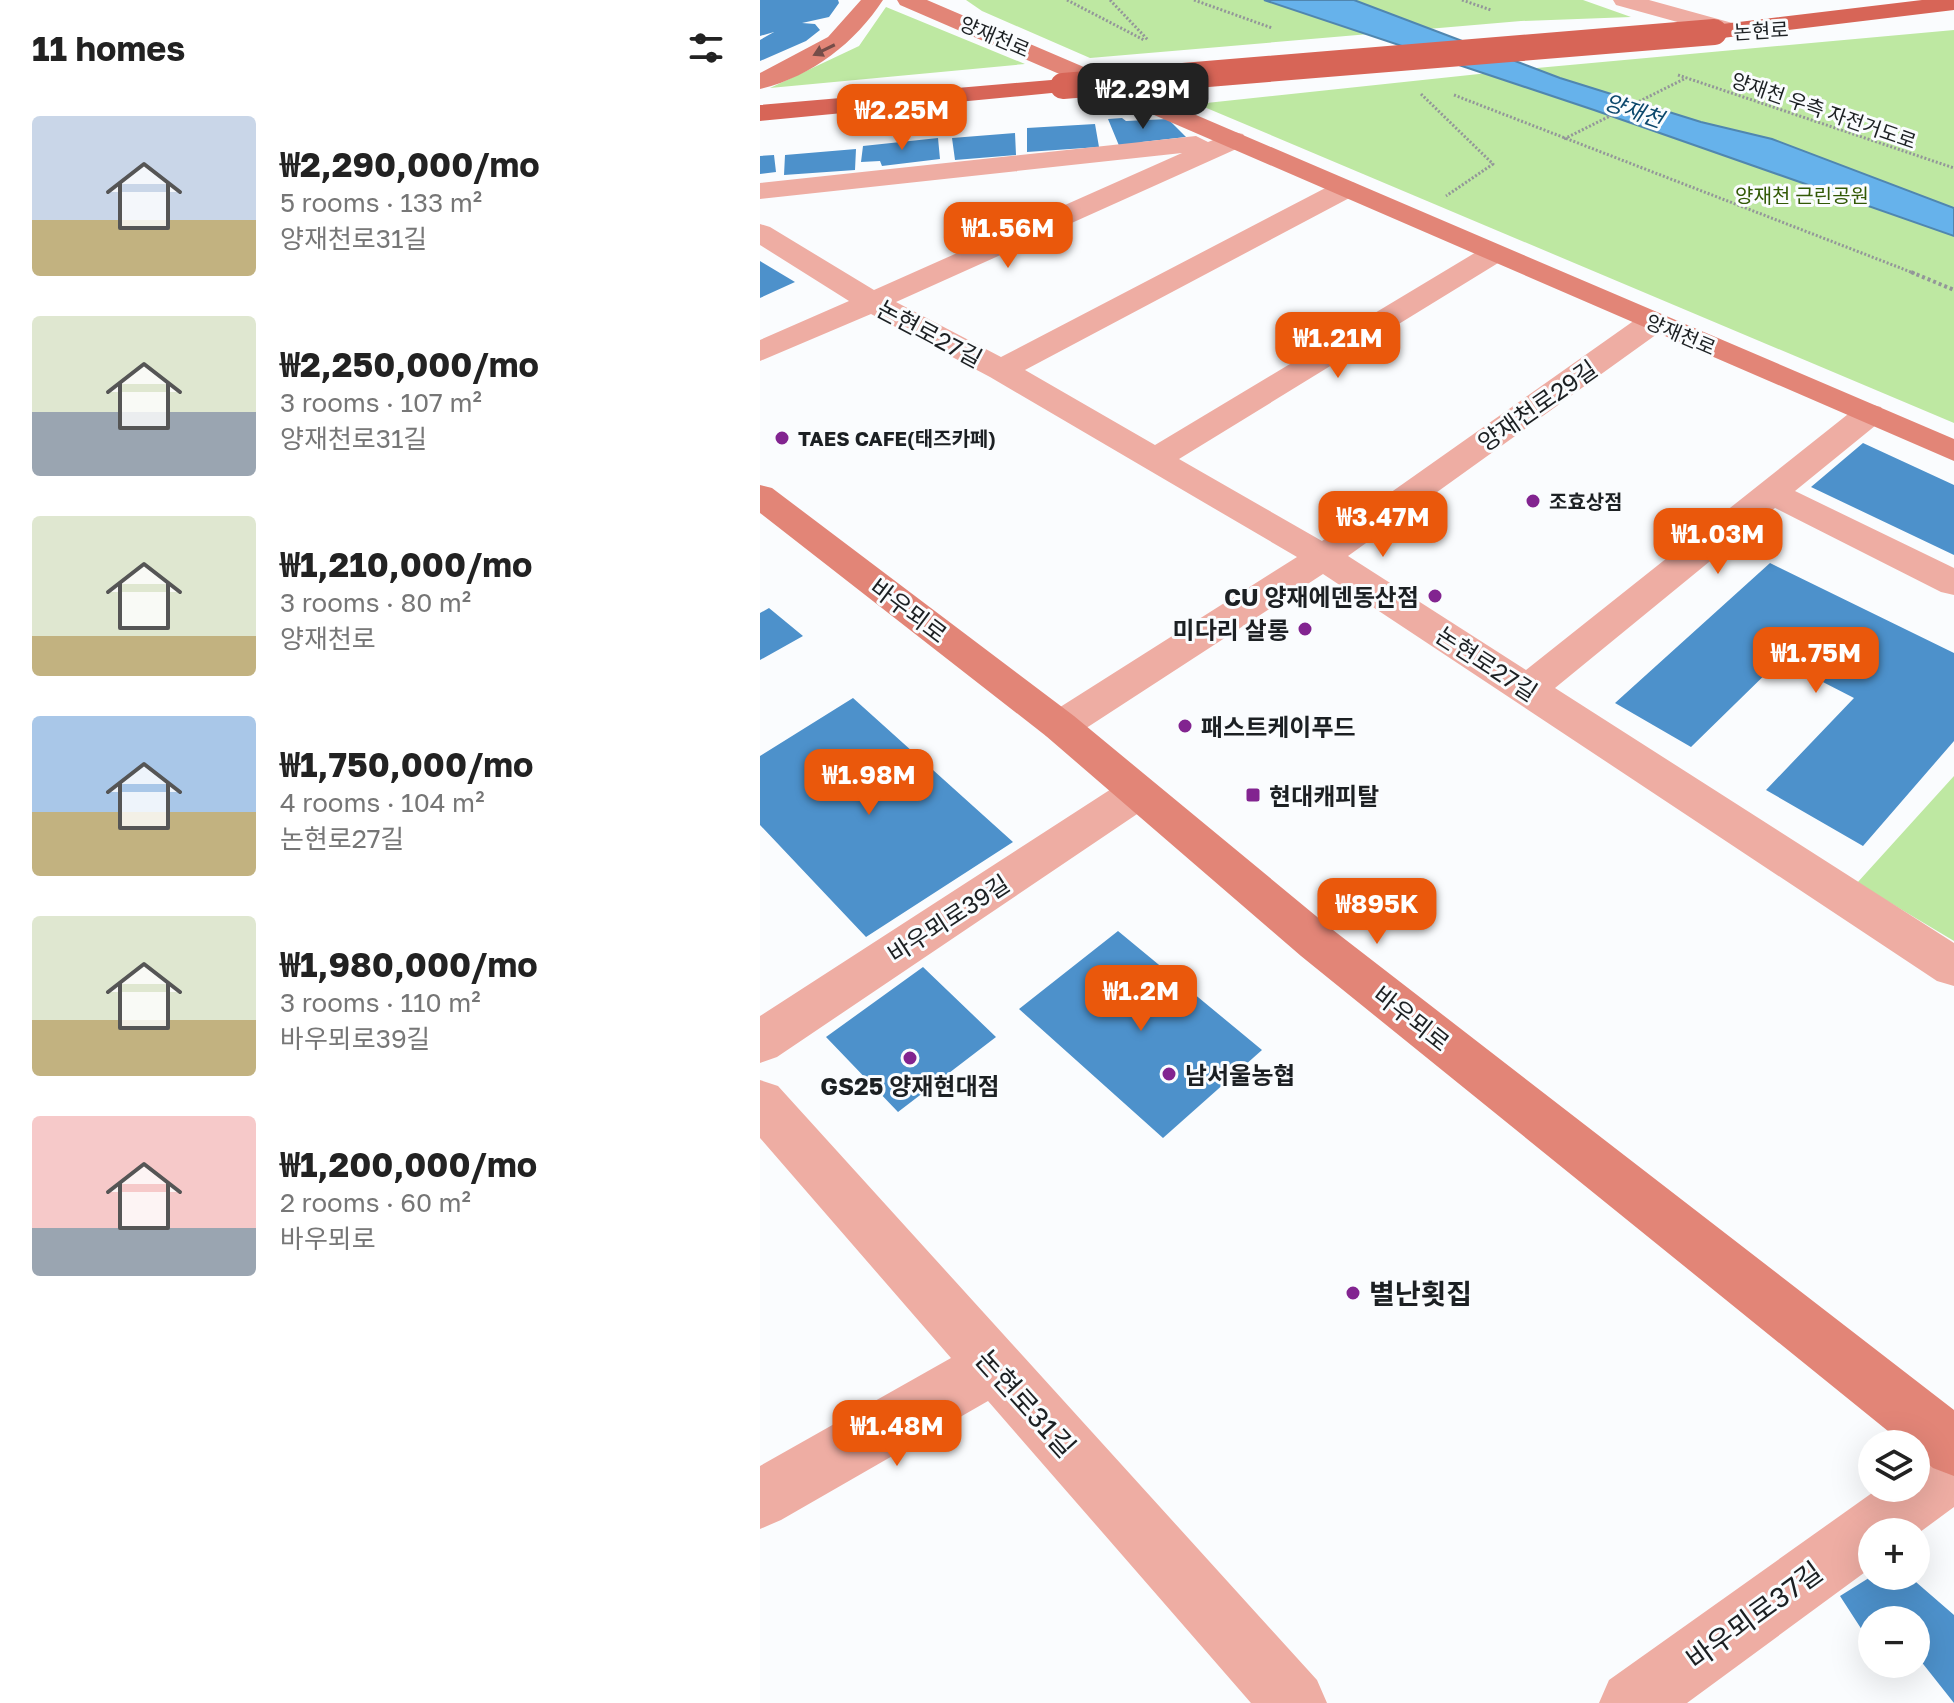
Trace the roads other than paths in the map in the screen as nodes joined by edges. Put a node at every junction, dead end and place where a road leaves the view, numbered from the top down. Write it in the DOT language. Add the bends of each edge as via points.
graph roads {
  1 [pos="872,0"];
  2 [pos="908,0"];
  3 [pos="1624,0"];
  4 [pos="1954,3"];
  5 [pos="1954,19"];
  6 [pos="1721,31"];
  7 [pos="760,82"];
  8 [pos="760,113"];
  9 [pos="1234,140"];
  10 [pos="1345,189"];
  11 [pos="760,191"];
  12 [pos="760,233"];
  13 [pos="1493,254"];
  14 [pos="872,302"];
  15 [pos="1653,322"];
  16 [pos="760,352"];
  17 [pos="1001,370"];
  18 [pos="1869,414"];
  19 [pos="1954,451"];
  20 [pos="1155,459"];
  21 [pos="1772,493"];
  22 [pos="760,496"];
  23 [pos="1323,557"];
  24 [pos="1954,583"];
  25 [pos="1528,689"];
  26 [pos="1060,726"];
  27 [pos="1137,793"];
  28 [pos="1954,967"];
  29 [pos="760,1042"];
  30 [pos="760,1102"];
  31 [pos="993,1366"];
  32 [pos="1954,1447"];
  33 [pos="1954,1471"];
  34 [pos="760,1499"];
  35 [pos="1634,1702"];
  36 [pos="1294,1703"];
  1 -- 7 [label="street, one-way" via="839,43"];
  2 -- 9 [label="street, 양재천로"];
  3 -- 6 [label="street"];
  4 -- 6 [label="main road, 논현로"];
  5 -- 6 [label="main road, 논현로"];
  6 -- 8 [label="main road, bridge"];
  9 -- 10 [label="street, 양재천로"];
  9 -- 11 [label="street"];
  9 -- 14 [label="street"];
  10 -- 13 [label="street, 양재천로"];
  10 -- 17 [label="street"];
  12 -- 14 [label="street, 논현로27길"];
  13 -- 15 [label="street, 양재천로"];
  13 -- 20 [label="street"];
  14 -- 16 [label="street"];
  14 -- 17 [label="street, 논현로27길"];
  15 -- 18 [label="street, 양재천로"];
  15 -- 23 [label="street, 양재천로29길"];
  17 -- 20 [label="street, 논현로27길"];
  18 -- 19 [label="street, 양재천로"];
  18 -- 21 [label="street"];
  20 -- 23 [label="street, 논현로27길"];
  21 -- 24 [label="street"];
  21 -- 25 [label="street"];
  22 -- 26 [label="street, 바우뫼로"];
  23 -- 25 [label="street, 논현로27길"];
  23 -- 26 [label="street, 양재천로29길"];
  25 -- 28 [label="street, 논현로27길"];
  26 -- 27 [label="street, 바우뫼로"];
  27 -- 29 [label="street, 바우뫼로39길"];
  27 -- 32 [label="street, 바우뫼로" via="1330,953"];
  30 -- 31 [label="street, 논현로31길"];
  31 -- 34 [label="street"];
  31 -- 36 [label="street, 논현로31길"];
  33 -- 35 [label="street, 바우뫼로37길"];
}
